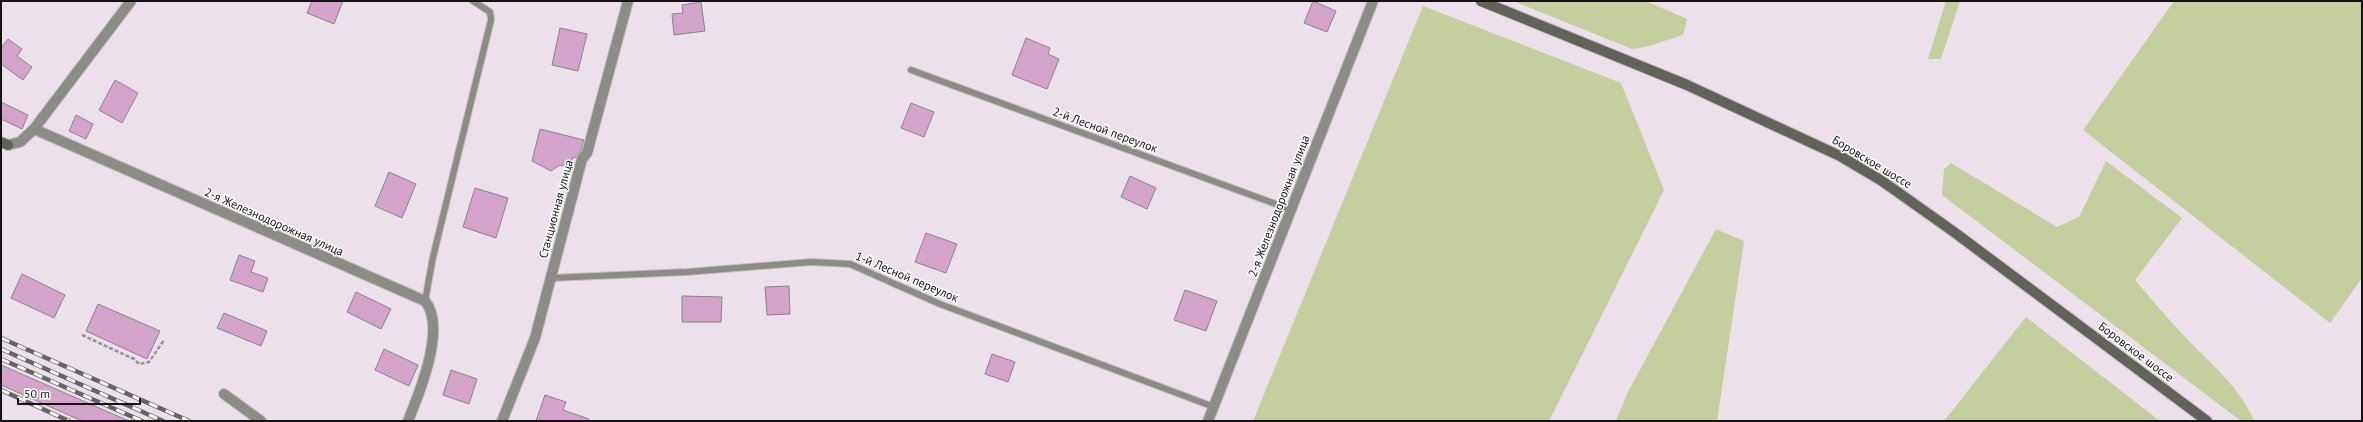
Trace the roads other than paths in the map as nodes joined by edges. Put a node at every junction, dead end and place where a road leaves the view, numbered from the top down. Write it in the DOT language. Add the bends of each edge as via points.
graph roads {
  1 [pos="131,1"];
  2 [pos="473,1"];
  3 [pos="628,1"];
  4 [pos="1373,1"];
  5 [pos="1481,1"];
  6 [pos="911,70"];
  7 [pos="34,129"];
  8 [pos="5,143"];
  9 [pos="1292,210"];
  10 [pos="551,278"];
  11 [pos="425,301"];
  12 [pos="224,394"];
  13 [pos="1214,407"];
  14 [pos="261,421"];
  15 [pos="408,421"];
  16 [pos="502,421"];
  17 [pos="1208,421"];
  18 [pos="2207,421"];
  1 -- 7 [label="street"];
  2 -- 11 [label="lane" via="490,12 491,20"];
  3 -- 10 [label="street, Станционная улица"];
  4 -- 9 [label="street, 2-я Железнодорожная улица"];
  5 -- 18 [label="main road, Боровское шоссе" via="1687,85 1840,156 1882,181 1954,232"];
  6 -- 9 [label="lane, 2-й Лесной переулок"];
  7 -- 8 [label="street" via="20,142"];
  7 -- 11 [label="street, 2-я Железнодорожная улица"];
  9 -- 13 [label="street, 2-я Железнодорожная улица"];
  10 -- 13 [label="lane, 1-й Лесной переулок" via="830,262 850,264 900,288"];
  10 -- 16 [label="street, Станционная улица" via="535,338"];
  11 -- 15 [label="street" via="429,305 431,316 432,349 426,377"];
  12 -- 14 [label="street"];
  13 -- 17 [label="street, 2-я Железнодорожная улица"];
}
